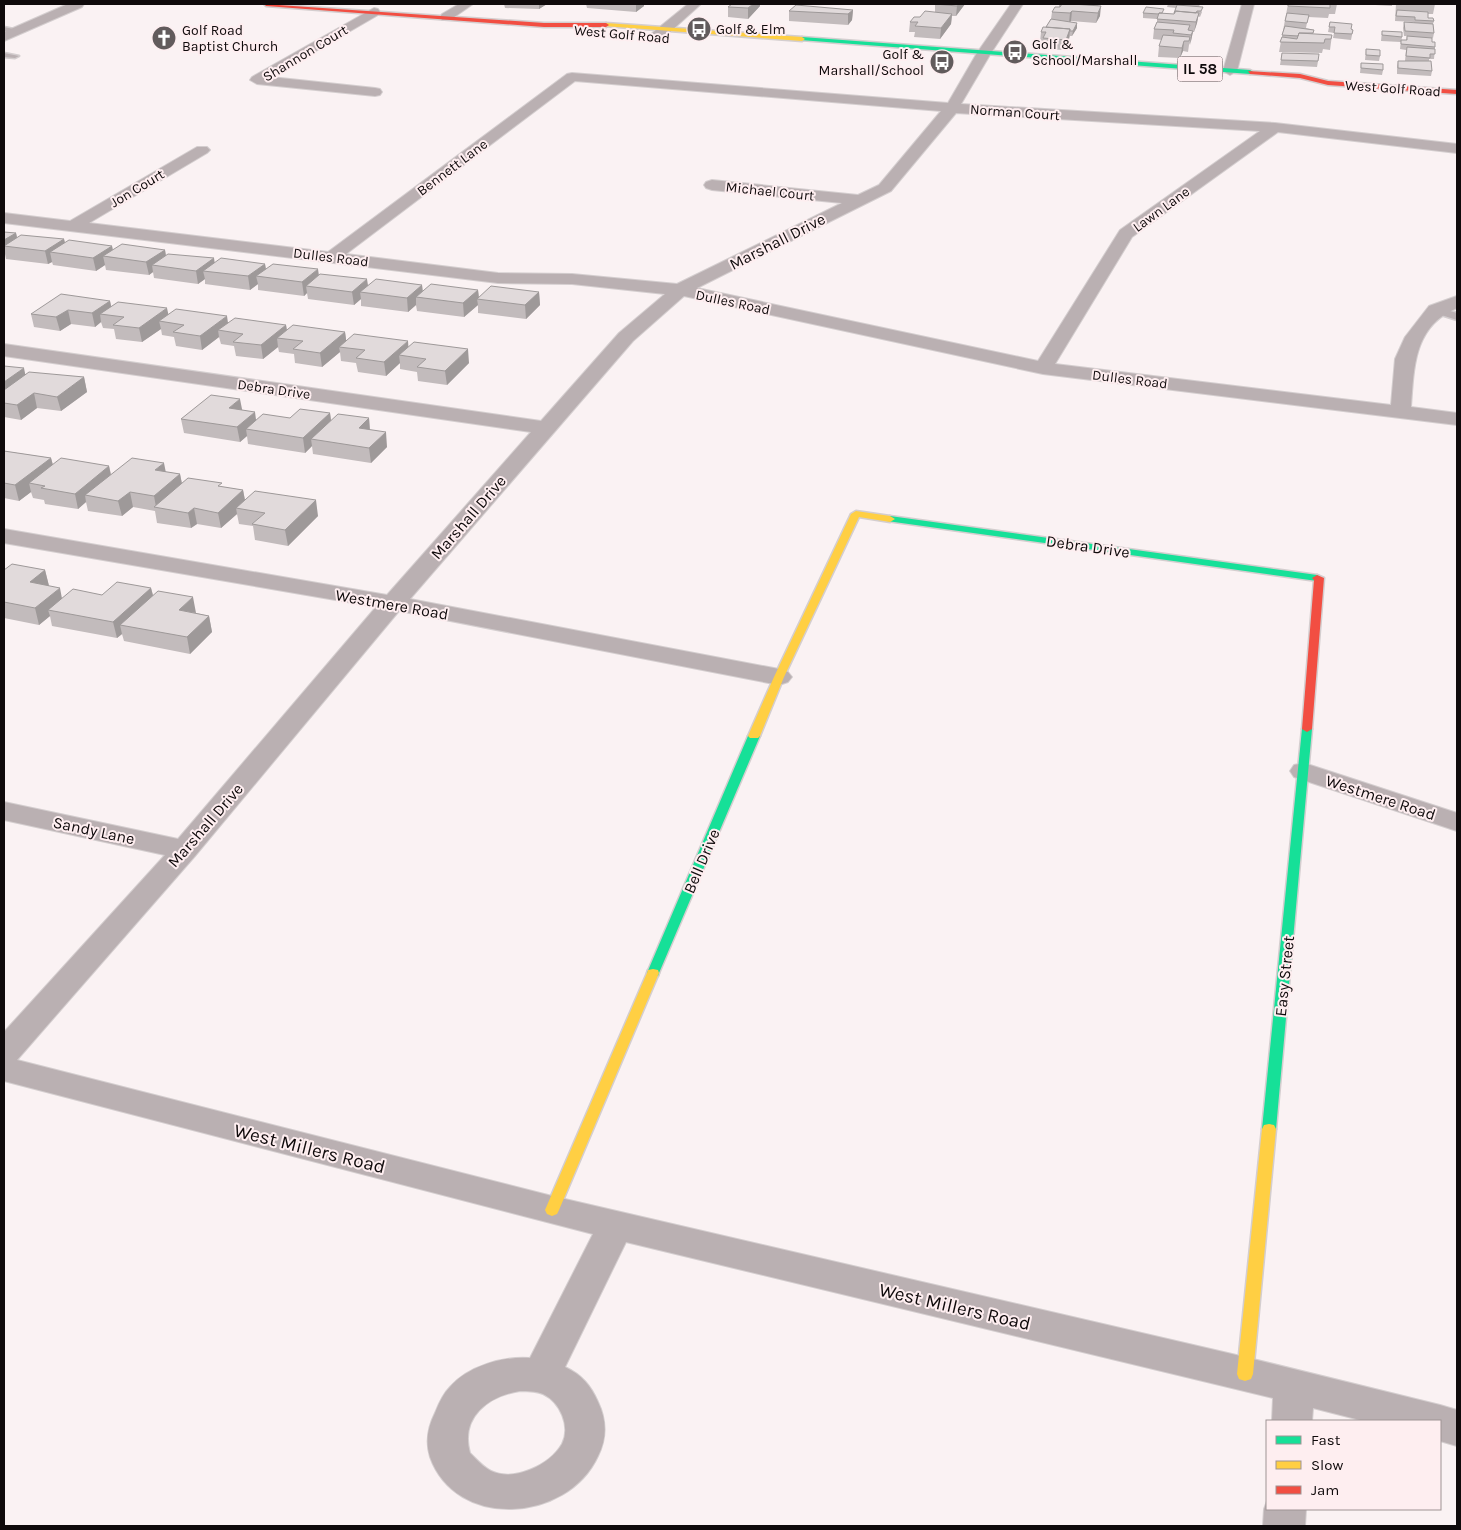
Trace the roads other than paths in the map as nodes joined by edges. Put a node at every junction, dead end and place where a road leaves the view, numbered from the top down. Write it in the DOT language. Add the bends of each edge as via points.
graph roads {
  1 [pos="78,4"];
  2 [pos="266,4"];
  3 [pos="467,4"];
  4 [pos="695,4"];
  5 [pos="1017,4"];
  6 [pos="1248,4"];
  7 [pos="374,12"];
  8 [pos="446,17"];
  9 [pos="4,29"];
  10 [pos="19,31"];
  11 [pos="660,33"];
  12 [pos="4,38"];
  13 [pos="4,55"];
  14 [pos="15,56"];
  15 [pos="981,57"];
  16 [pos="1230,71"];
  17 [pos="572,77"];
  18 [pos="1328,83"];
  19 [pos="375,92"];
  20 [pos="1457,92"];
  21 [pos="952,108"];
  22 [pos="1275,127"];
  23 [pos="1457,148"];
  24 [pos="202,150"];
  25 [pos="712,185"];
  26 [pos="858,200"];
  27 [pos="4,218"];
  28 [pos="73,226"];
  29 [pos="332,258"];
  30 [pos="680,290"];
  31 [pos="1457,301"];
  32 [pos="1436,310"];
  33 [pos="1457,317"];
  34 [pos="4,350"];
  35 [pos="1042,368"];
  36 [pos="1400,412"];
  37 [pos="1457,419"];
  38 [pos="545,428"];
  39 [pos="856,514"];
  40 [pos="4,536"];
  41 [pos="1319,578"];
  42 [pos="393,603"];
  43 [pos="779,677"];
  44 [pos="1304,771"];
  45 [pos="4,811"];
  46 [pos="1457,822"];
  47 [pos="184,850"];
  48 [pos="4,1053"];
  49 [pos="4,1069"];
  50 [pos="552,1210"];
  51 [pos="616,1226"];
  52 [pos="1245,1374"];
  53 [pos="542,1376"];
  54 [pos="1293,1404"];
  55 [pos="1424,1420"];
  56 [pos="1441,1423"];
  57 [pos="1457,1428"];
  58 [pos="1285,1510"];
  59 [pos="1284,1526"];
  1 -- 10 [label="street"];
  2 -- 7 [label="main road, West Golf Road / IL 58"];
  3 -- 8 [label="street"];
  4 -- 11 [label="street"];
  5 -- 15 [label="street, Marshall Drive"];
  6 -- 16 [label="street"];
  7 -- 8 [label="main road, West Golf Road / IL 58"];
  7 -- 19 [label="street, Shannon Court" via="257,80"];
  8 -- 11 [label="main road, West Golf Road / IL 58" via="594,24"];
  9 -- 10 [label="lane"];
  10 -- 12 [label="street"];
  11 -- 15 [label="main road, West Golf Road / IL 58"];
  13 -- 14 [label="lane"];
  15 -- 16 [label="main road, West Golf Road / IL 58"];
  15 -- 18 [label="main road, West Golf Road / IL 58" via="1305,85"];
  15 -- 21 [label="street, Marshall Drive"];
  16 -- 18 [label="main road, West Golf Road / IL 58" via="1300,76"];
  17 -- 21 [label="street, Norman Court"];
  17 -- 29 [label="street, Bennett Lane"];
  18 -- 20 [label="main road, West Golf Road / IL 58"];
  21 -- 22 [label="street, Norman Court"];
  21 -- 26 [label="street, Marshall Drive" via="885,188"];
  22 -- 23 [label="street, Norman Court"];
  22 -- 35 [label="street, Lawn Lane" via="1126,234"];
  24 -- 28 [label="street, Jon Court"];
  25 -- 26 [label="street, Michael Court"];
  26 -- 30 [label="street, Marshall Drive"];
  27 -- 28 [label="street, Dulles Road"];
  28 -- 29 [label="street, Dulles Road"];
  29 -- 30 [label="street, Dulles Road" via="498,278 572,279"];
  30 -- 35 [label="street, Dulles Road"];
  30 -- 38 [label="street, Marshall Drive" via="626,337"];
  31 -- 32 [label="street"];
  32 -- 33 [label="lane"];
  32 -- 36 [label="street" via="1414,337 1405,359"];
  34 -- 38 [label="street, Debra Drive"];
  35 -- 36 [label="street, Dulles Road"];
  36 -- 37 [label="street, Dulles Road"];
  38 -- 42 [label="street, Marshall Drive"];
  39 -- 41 [label="main road, Debra Drive"];
  39 -- 43 [label="main road, Bell Drive"];
  40 -- 42 [label="street, Westmere Road"];
  41 -- 44 [label="main road, Easy Street"];
  42 -- 43 [label="street, Westmere Road"];
  42 -- 47 [label="street, Marshall Drive"];
  43 -- 50 [label="main road, Bell Drive"];
  44 -- 46 [label="street, Westmere Road"];
  44 -- 52 [label="main road, Easy Street"];
  45 -- 47 [label="street, Sandy Lane"];
  47 -- 48 [label="street, Marshall Drive"];
  49 -- 50 [label="street, West Millers Road"];
  50 -- 51 [label="street, West Millers Road"];
  51 -- 52 [label="street, West Millers Road"];
  51 -- 53 [label="street"];
  52 -- 54 [label="street, West Millers Road"];
  54 -- 55 [label="street, West Millers Road"];
  56 -- 57 [label="street"];
  58 -- 59 [label="street"];
}
